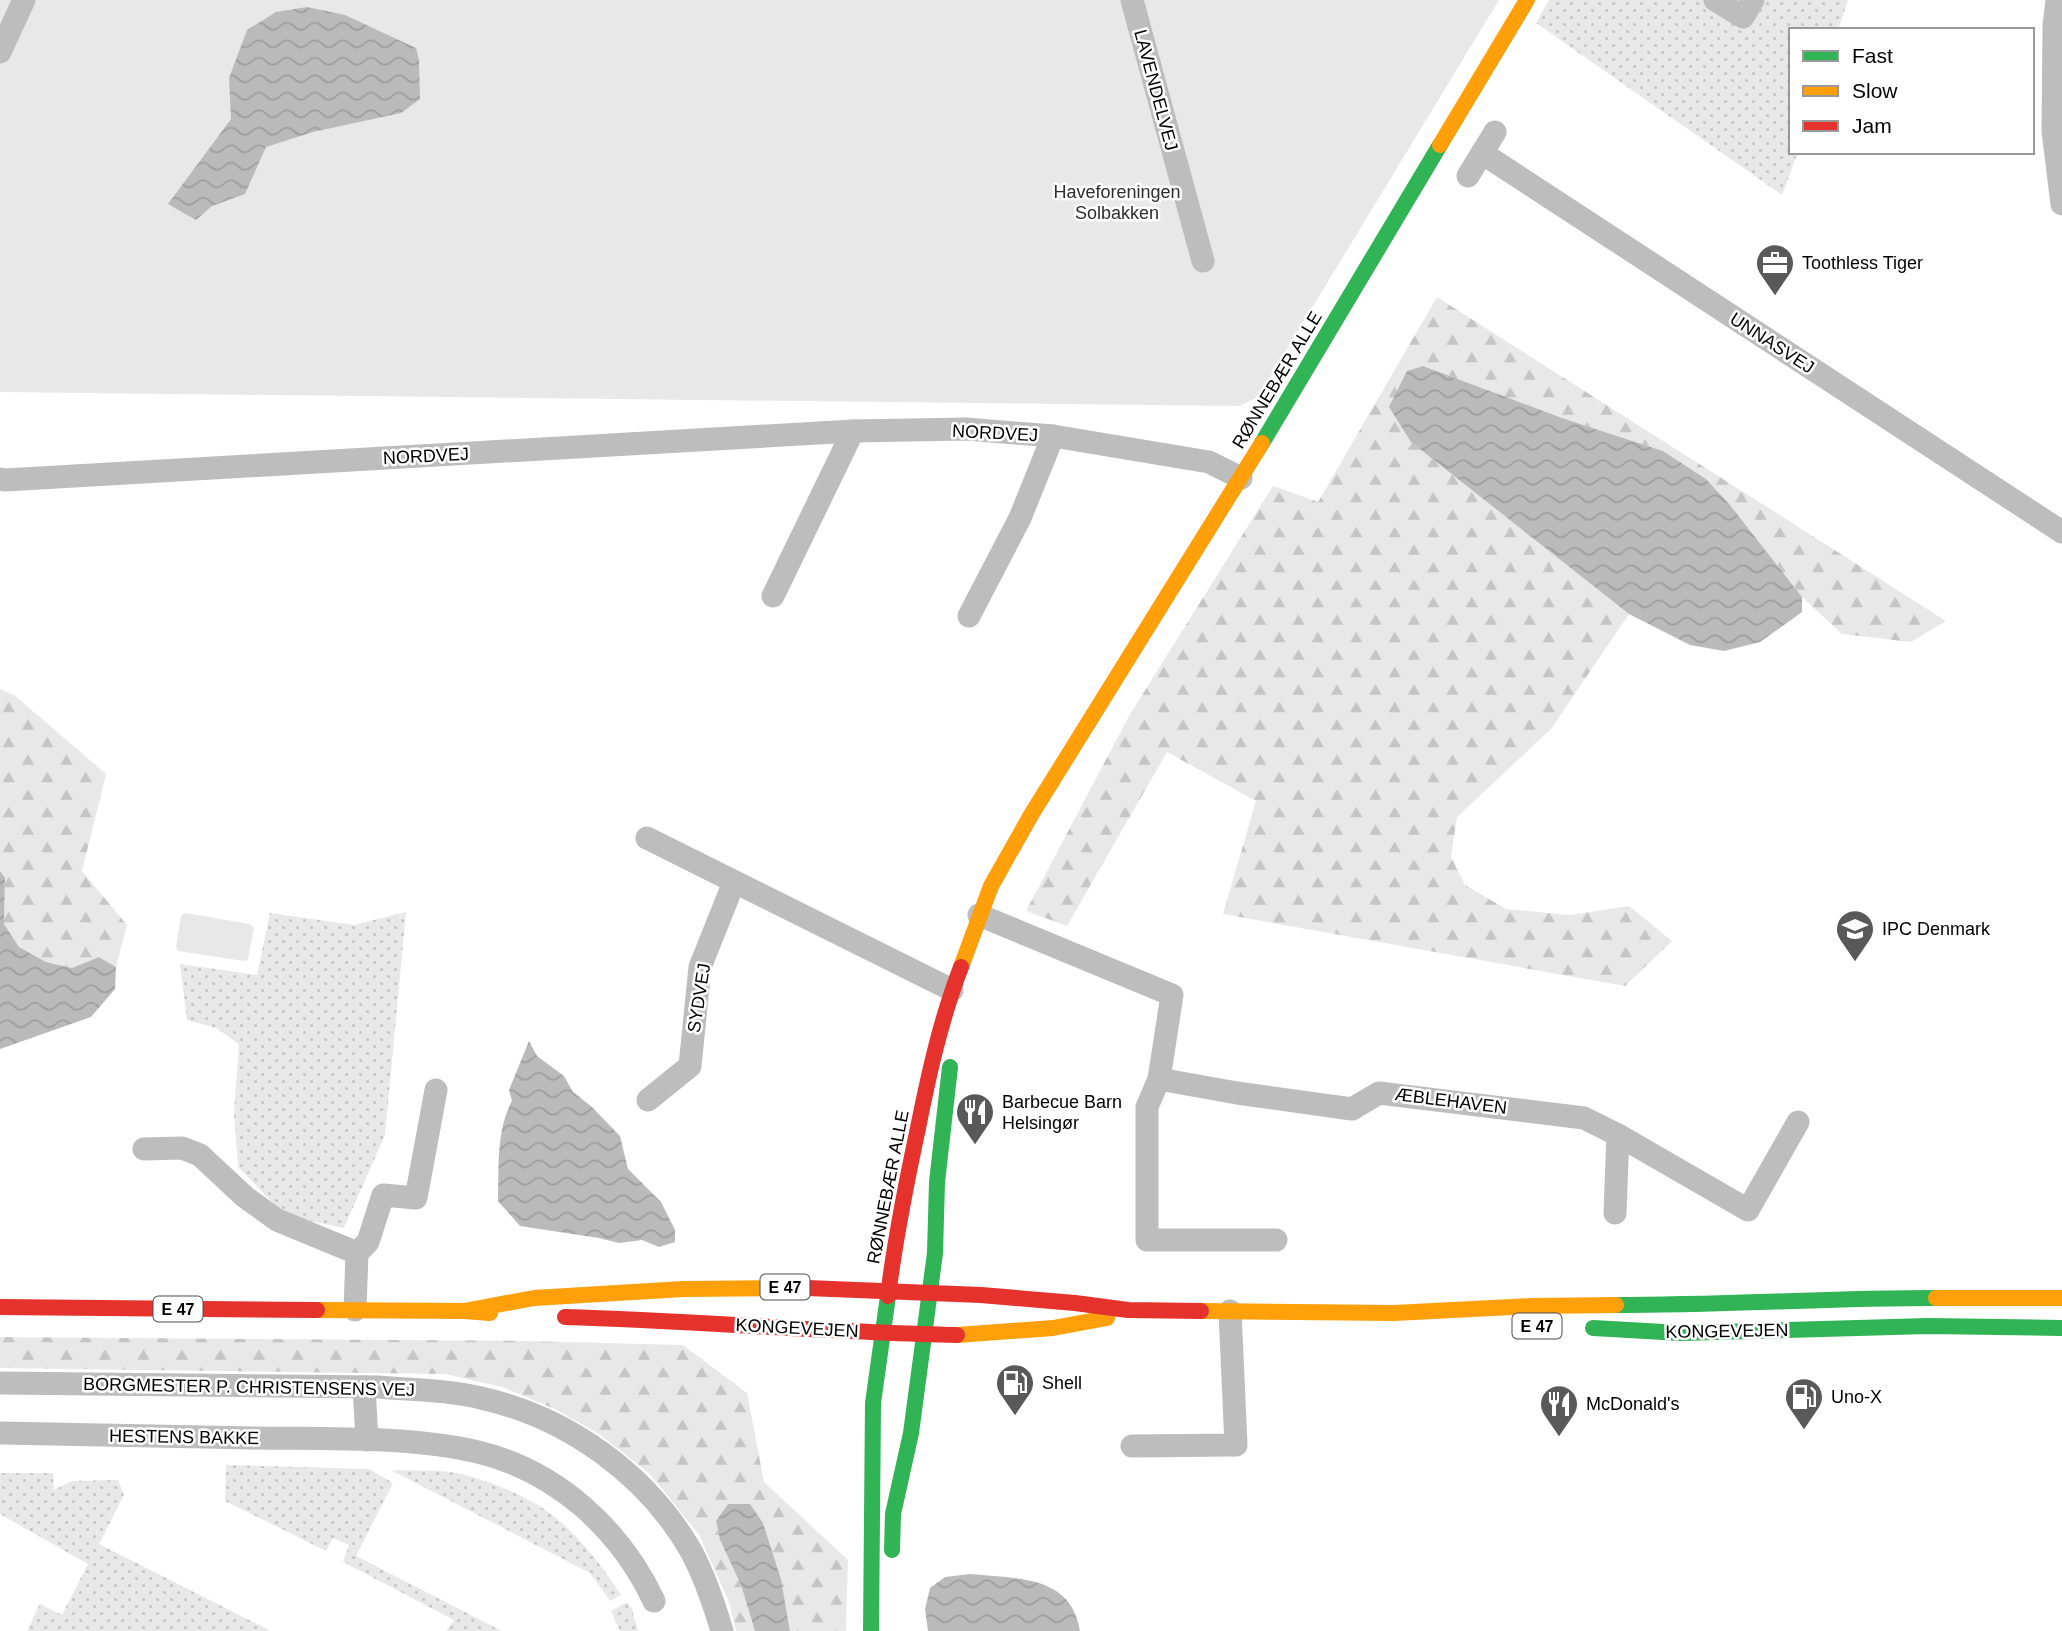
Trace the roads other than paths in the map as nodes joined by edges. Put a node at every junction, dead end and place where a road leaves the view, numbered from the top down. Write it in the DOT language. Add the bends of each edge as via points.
graph roads {
  1 [pos="24,0"];
  2 [pos="1132,0"];
  3 [pos="1527,0"];
  4 [pos="1715,0"];
  5 [pos="1754,0"];
  6 [pos="2057,0"];
  7 [pos="0,52"];
  8 [pos="1495,132"];
  9 [pos="1482,153"];
  10 [pos="1468,176"];
  11 [pos="2062,204"];
  12 [pos="1203,261"];
  13 [pos="852,431"];
  14 [pos="1053,436"];
  15 [pos="1241,478"];
  16 [pos="0,479"];
  17 [pos="2062,532"];
  18 [pos="773,596"];
  19 [pos="969,616"];
  20 [pos="1056,777"];
  21 [pos="647,838"];
  22 [pos="1017,872"];
  23 [pos="734,882"];
  24 [pos="992,920"];
  25 [pos="952,990"];
  26 [pos="953,1057"];
  27 [pos="931,1065"];
  28 [pos="1160,1079"];
  29 [pos="436,1090"];
  30 [pos="648,1100"];
  31 [pos="1798,1122"];
  32 [pos="1618,1135"];
  33 [pos="144,1149"];
  34 [pos="921,1206"];
  35 [pos="1615,1213"];
  36 [pos="1276,1240"];
  37 [pos="356,1254"];
  38 [pos="888,1290"];
  39 [pos="930,1293"];
  40 [pos="2062,1298"];
  41 [pos="907,1306"];
  42 [pos="0,1307"];
  43 [pos="703,1307"];
  44 [pos="355,1310"];
  45 [pos="1128,1310"];
  46 [pos="464,1311"];
  47 [pos="1230,1311"];
  48 [pos="1394,1313"];
  49 [pos="523,1315"];
  50 [pos="992,1317"];
  51 [pos="1108,1318"];
  52 [pos="1505,1323"];
  53 [pos="1573,1327"];
  54 [pos="2062,1328"];
  55 [pos="882,1332"];
  56 [pos="925,1335"];
  57 [pos="957,1335"];
  58 [pos="902,1341"];
  59 [pos="0,1383"];
  60 [pos="364,1387"];
  61 [pos="0,1433"];
  62 [pos="367,1440"];
  63 [pos="892,1441"];
  64 [pos="1132,1446"];
  65 [pos="893,1514"];
  66 [pos="891,1569"];
  67 [pos="654,1601"];
  68 [pos="722,1631"];
  69 [pos="871,1631"];
  1 -- 7 [label="street"];
  2 -- 12 [label="street, LAVENDELVEJ"];
  3 -- 15 [label="main road, RØNNEBÆR ALLE"];
  4 -- 5 [label="street" via="1743,17"];
  6 -- 11 [label="street" via="2053,131"];
  8 -- 9 [label="street"];
  9 -- 10 [label="street"];
  9 -- 17 [label="street, UNNASVEJ"];
  13 -- 14 [label="street, NORDVEJ" via="966,429"];
  13 -- 16 [label="street, NORDVEJ"];
  13 -- 18 [label="street"];
  14 -- 15 [label="street, NORDVEJ" via="1209,462"];
  14 -- 19 [label="street, NORDVEJ" via="1020,518"];
  15 -- 20 [label="main road, RØNNEBÆR ALLE"];
  20 -- 22 [label="main road, RØNNEBÆR ALLE"];
  20 -- 24 [label="main road, RØNNEBÆR ALLE" via="991,886"];
  21 -- 23 [label="street"];
  23 -- 25 [label="street"];
  23 -- 30 [label="street, SYDVEJ" via="700,967 690,1066"];
  24 -- 25 [label="main road, RØNNEBÆR ALLE"];
  24 -- 28 [label="street" via="1172,995"];
  25 -- 27 [label="main road, RØNNEBÆR ALLE"];
  26 -- 39 [label="main road" via="937,1182"];
  27 -- 34 [label="main road"];
  27 -- 38 [label="main road, RØNNEBÆR ALLE"];
  28 -- 32 [label="street, ÆBLEHAVEN" via="1352,1108 1379,1093 1584,1118"];
  28 -- 36 [label="street" via="1147,1107 1147,1240"];
  29 -- 37 [label="street" via="416,1198 383,1195 368,1242"];
  31 -- 32 [label="street, ÆBLEHAVEN" via="1748,1210"];
  32 -- 35 [label="street"];
  33 -- 37 [label="street" via="182,1149 200,1155 277,1220"];
  37 -- 44 [label="street"];
  38 -- 41 [label="main road, KONGEVEJEN / E 47"];
  38 -- 41 [label="main road, RØNNEBÆR ALLE"];
  38 -- 46 [label="main road, KONGEVEJEN / E 47" via="683,1289 534,1298"];
  39 -- 41 [label="main road, KONGEVEJEN / E 47"];
  39 -- 45 [label="main road, KONGEVEJEN / E 47"];
  40 -- 48 [label="main road, KONGEVEJEN / E 47" via="1860,1298"];
  41 -- 55 [label="main road"];
  41 -- 56 [label="main road, RØNNEBÆR ALLE"];
  41 -- 58 [label="main road"];
  42 -- 44 [label="main road, KONGEVEJEN / E 47"];
  43 -- 55 [label="main road, KONGEVEJEN / E 47" via="548,1316"];
  44 -- 46 [label="main road, KONGEVEJEN / E 47"];
  45 -- 47 [label="main road, KONGEVEJEN / E 47"];
  45 -- 50 [label="main road"];
  45 -- 51 [label="main road, KONGEVEJEN / E 47"];
  46 -- 49 [label="main road, KONGEVEJEN / E 47"];
  47 -- 48 [label="main road, KONGEVEJEN / E 47"];
  47 -- 64 [label="street" via="1236,1445"];
  48 -- 52 [label="main road, KONGEVEJEN / E 47"];
  51 -- 57 [label="main road, KONGEVEJEN / E 47" via="1053,1328"];
  51 -- 57 [label="main road" via="1080,1339 989,1342"];
  53 -- 54 [label="main road, KONGEVEJEN / E 47" via="1681,1333 1928,1326"];
  55 -- 58 [label="main road, KONGEVEJEN / E 47"];
  55 -- 69 [label="main road" via="872,1426"];
  56 -- 57 [label="main road, KONGEVEJEN / E 47"];
  56 -- 58 [label="main road, KONGEVEJEN / E 47"];
  56 -- 65 [label="main road, RØNNEBÆR ALLE"];
  59 -- 60 [label="street, BORGMESTER P. CHRISTENSENS VEJ"];
  60 -- 62 [label="street"];
  60 -- 68 [label="street, BORGMESTER P. CHRISTENSENS VEJ" via="480,1398 561,1427 598,1450 661,1508 691,1551"];
  61 -- 62 [label="street, HESTENS BAKKE"];
  62 -- 67 [label="street, HESTENS BAKKE" via="480,1452 543,1478 597,1518 620,1544"];
  63 -- 65 [label="main road"];
  65 -- 66 [label="main road, RØNNEBÆR ALLE"];
}
